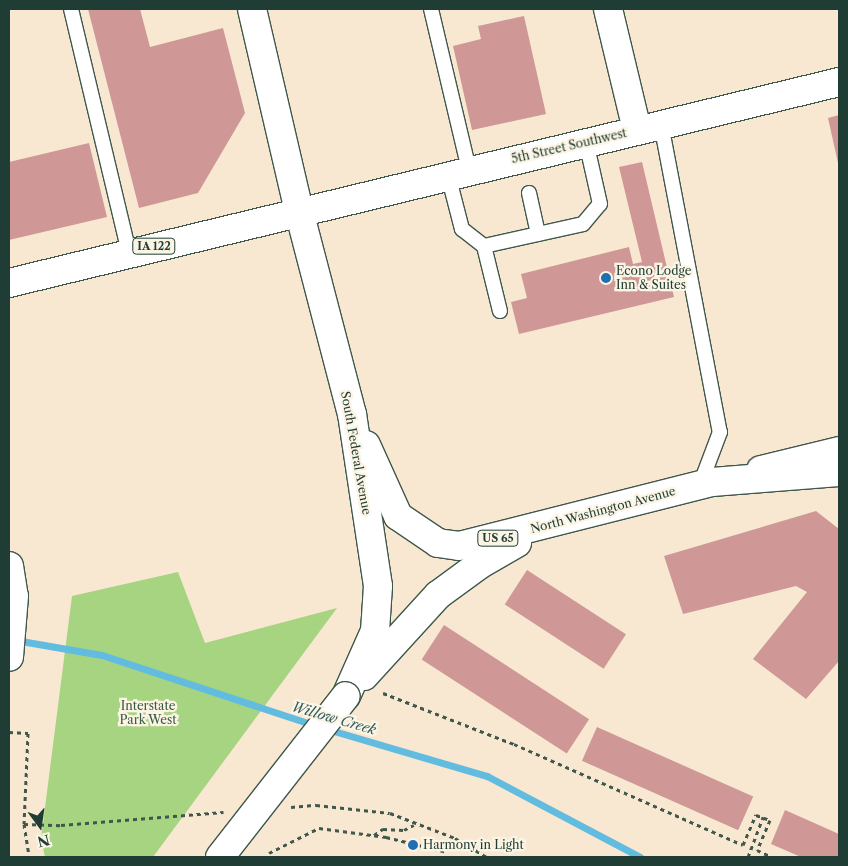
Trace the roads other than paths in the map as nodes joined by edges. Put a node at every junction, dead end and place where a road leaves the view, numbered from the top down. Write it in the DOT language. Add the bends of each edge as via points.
graph roads {
  1 [pos="71,9"];
  2 [pos="252,9"];
  3 [pos="431,9"];
  4 [pos="608,9"];
  5 [pos="839,82"];
  6 [pos="649,127"];
  7 [pos="586,142"];
  8 [pos="459,172"];
  9 [pos="529,193"];
  10 [pos="299,211"];
  11 [pos="538,234"];
  12 [pos="484,246"];
  13 [pos="129,252"];
  14 [pos="9,283"];
  15 [pos="500,311"];
  16 [pos="352,414"];
  17 [pos="839,451"];
  18 [pos="839,472"];
  19 [pos="706,484"];
  20 [pos="549,524"];
  21 [pos="9,566"];
  22 [pos="9,657"];
  23 [pos="346,696"];
  24 [pos="220,857"];
  1 -- 13 [label="lane"];
  2 -- 10 [label="main road, South Federal Avenue"];
  3 -- 8 [label="lane"];
  4 -- 6 [label="main road"];
  5 -- 6 [label="main road, 5th Street Southwest"];
  6 -- 7 [label="main road, 5th Street Southwest"];
  6 -- 19 [label="lane" via="720,432"];
  7 -- 8 [label="main road, 5th Street Southwest"];
  7 -- 11 [label="lane" via="600,204 583,224"];
  8 -- 10 [label="main road, 5th Street Southwest"];
  8 -- 12 [label="lane" via="462,229"];
  9 -- 11 [label="lane"];
  10 -- 13 [label="main road, IA 122"];
  10 -- 16 [label="main road, South Federal Avenue / US 65"];
  11 -- 12 [label="lane"];
  12 -- 15 [label="lane"];
  13 -- 14 [label="main road, IA 122"];
  16 -- 20 [label="main road, North Washington Avenue / US 65" via="398,516 438,543 459,546 478,543"];
  16 -- 23 [label="main road, South Federal Avenue / US 65" via="378,586 375,631"];
  17 -- 19 [label="main road"];
  18 -- 19 [label="main road, North Washington Avenue / US 65"];
  19 -- 20 [label="main road, North Washington Avenue / US 65"];
  20 -- 23 [label="main road" via="479,565 438,595"];
  21 -- 22 [label="main road" via="14,596"];
  23 -- 24 [label="main road, South Federal Avenue / US 65, bridge"];
}
